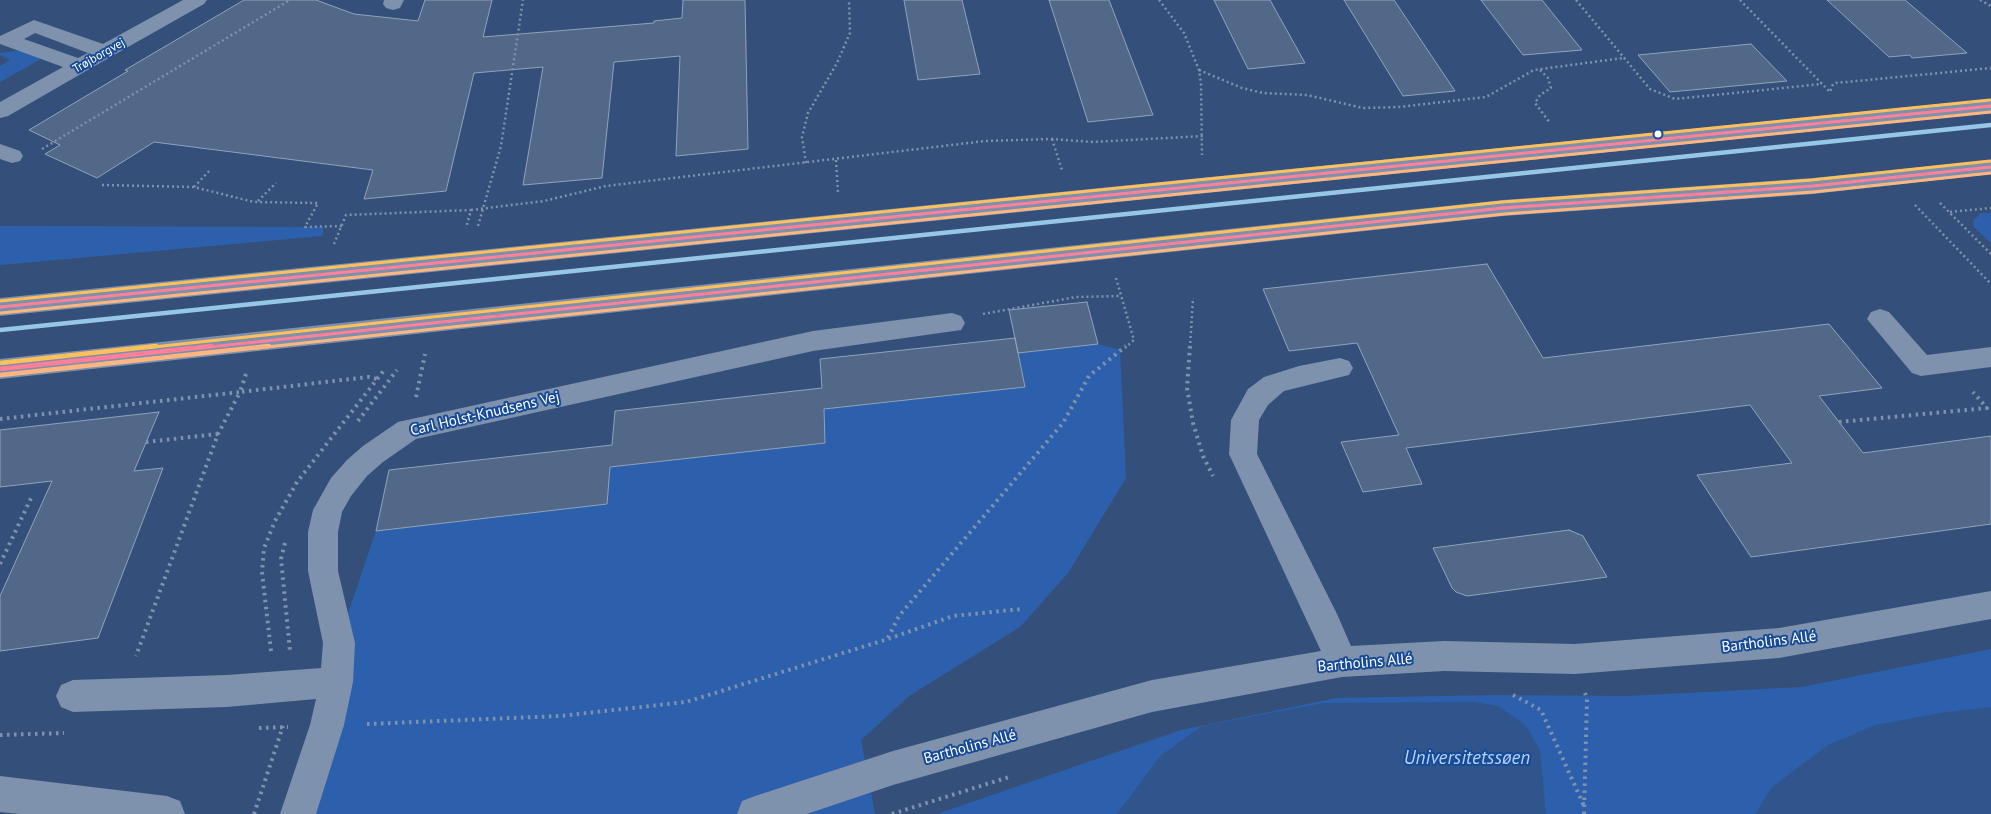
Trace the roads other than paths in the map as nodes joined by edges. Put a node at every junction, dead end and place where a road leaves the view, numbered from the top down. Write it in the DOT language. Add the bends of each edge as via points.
graph roads {
  1 [pos="197,0"];
  2 [pos="105,52"];
  3 [pos="80,66"];
  4 [pos="1991,106"];
  5 [pos="0,111"];
  6 [pos="1991,167"];
  7 [pos="0,307"];
  8 [pos="1880,319"];
  9 [pos="952,323"];
  10 [pos="1991,357"];
  11 [pos="1340,368"];
  12 [pos="0,369"];
  13 [pos="1991,605"];
  14 [pos="1342,662"];
  15 [pos="337,682"];
  16 [pos="74,696"];
  17 [pos="0,794"];
  18 [pos="167,814"];
  19 [pos="298,814"];
  20 [pos="755,814"];
  1 -- 2 [label="street, Trøjborgvej"];
  2 -- 3 [label="street, Trøjborgvej"];
  2 -- 3 [label="street" via="34,26 7,40"];
  3 -- 5 [label="street, Trøjborgvej"];
  4 -- 7 [label="main road"];
  6 -- 12 [label="main road" via="1813,186 1503,208"];
  8 -- 10 [label="street" via="1921,366"];
  9 -- 15 [label="street, Carl Holst-Knudsens Vej" via="813,341 408,430 357,468 328,510 323,532 324,571 339,643"];
  11 -- 14 [label="street" via="1274,384 1258,397 1245,420 1243,454"];
  13 -- 14 [label="street, Bartholins Allé" via="1779,643 1575,659 1444,656"];
  14 -- 20 [label="street, Bartholins Allé" via="1152,696 894,768"];
  15 -- 16 [label="street" via="227,691"];
  15 -- 19 [label="street, Carl Holst-Knudsens Vej" via="327,726"];
  17 -- 18 [label="street"];
}
